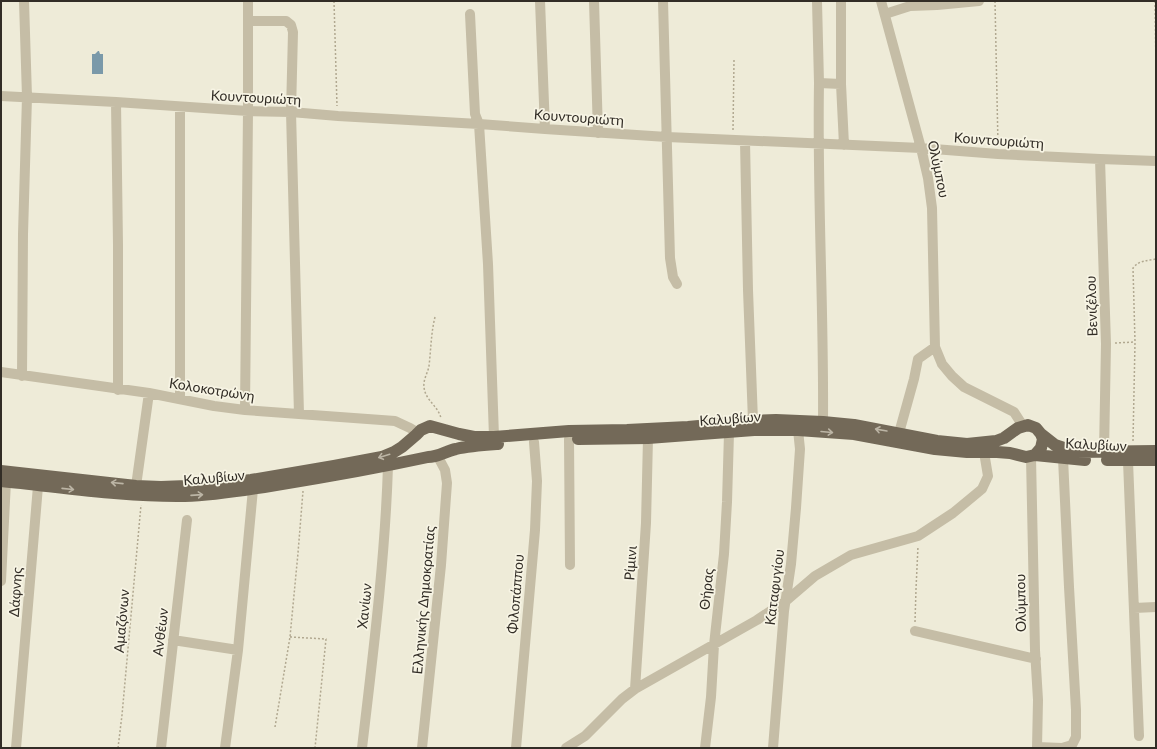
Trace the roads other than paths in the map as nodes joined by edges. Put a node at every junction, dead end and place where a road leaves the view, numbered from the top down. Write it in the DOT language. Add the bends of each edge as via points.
graph roads {
  1 [pos="24,1"];
  2 [pos="248,1"];
  3 [pos="540,1"];
  4 [pos="594,1"];
  5 [pos="663,1"];
  6 [pos="817,1"];
  7 [pos="841,1"];
  8 [pos="882,1"];
  9 [pos="979,1"];
  10 [pos="470,14"];
  11 [pos="885,14"];
  12 [pos="248,21"];
  13 [pos="819,83"];
  14 [pos="842,84"];
  15 [pos="1,96"];
  16 [pos="27,97"];
  17 [pos="116,102"];
  18 [pos="180,107"];
  19 [pos="248,111"];
  20 [pos="292,112"];
  21 [pos="480,124"];
  22 [pos="545,129"];
  23 [pos="598,133"];
  24 [pos="667,137"];
  25 [pos="745,141"];
  26 [pos="818,144"];
  27 [pos="844,145"];
  28 [pos="921,148"];
  29 [pos="1100,160"];
  30 [pos="1156,161"];
  31 [pos="677,284"];
  32 [pos="935,347"];
  33 [pos="1,372"];
  34 [pos="22,376"];
  35 [pos="118,390"];
  36 [pos="149,393"];
  37 [pos="180,399"];
  38 [pos="245,410"];
  39 [pos="299,414"];
  40 [pos="753,421"];
  41 [pos="823,422"];
  42 [pos="437,428"];
  43 [pos="1019,428"];
  44 [pos="798,430"];
  45 [pos="729,433"];
  46 [pos="899,433"];
  47 [pos="417,434"];
  48 [pos="1041,434"];
  49 [pos="494,437"];
  50 [pos="648,438"];
  51 [pos="569,439"];
  52 [pos="534,442"];
  53 [pos="1156,451"];
  54 [pos="984,452"];
  55 [pos="1104,452"];
  56 [pos="435,455"];
  57 [pos="1029,456"];
  58 [pos="1130,456"];
  59 [pos="1064,458"];
  60 [pos="1156,460"];
  61 [pos="388,466"];
  62 [pos="3,478"];
  63 [pos="38,486"];
  64 [pos="252,489"];
  65 [pos="139,490"];
  66 [pos="187,520"];
  67 [pos="570,565"];
  68 [pos="1,581"];
  69 [pos="787,600"];
  70 [pos="1156,607"];
  71 [pos="1134,608"];
  72 [pos="915,631"];
  73 [pos="173,640"];
  74 [pos="714,645"];
  75 [pos="238,650"];
  76 [pos="1036,659"];
  77 [pos="635,689"];
  78 [pos="585,736"];
  79 [pos="1139,736"];
  80 [pos="16,748"];
  81 [pos="161,748"];
  82 [pos="225,748"];
  83 [pos="362,748"];
  84 [pos="422,748"];
  85 [pos="516,748"];
  86 [pos="566,748"];
  87 [pos="584,748"];
  88 [pos="705,748"];
  89 [pos="773,748"];
  90 [pos="1037,748"];
  1 -- 16 [label="street"];
  2 -- 12 [label="street"];
  3 -- 22 [label="street"];
  4 -- 23 [label="street"];
  5 -- 24 [label="street"];
  6 -- 13 [label="street"];
  7 -- 14 [label="street"];
  8 -- 11 [label="street, Ολύμπου"];
  9 -- 11 [label="street" via="910,6"];
  10 -- 21 [label="street" via="475,114"];
  11 -- 28 [label="street, Ολύμπου"];
  12 -- 19 [label="street"];
  12 -- 20 [label="street" via="286,21 291,25"];
  13 -- 14 [label="street"];
  13 -- 26 [label="street"];
  14 -- 27 [label="street"];
  15 -- 16 [label="street, Κουντουριώτη"];
  16 -- 17 [label="street, Κουντουριώτη"];
  16 -- 34 [label="street"];
  17 -- 18 [label="street, Κουντουριώτη"];
  17 -- 35 [label="street"];
  18 -- 19 [label="street, Κουντουριώτη"];
  18 -- 37 [label="street"];
  19 -- 20 [label="street, Κουντουριώτη"];
  19 -- 38 [label="street"];
  20 -- 21 [label="street, Κουντουριώτη"];
  20 -- 39 [label="street"];
  21 -- 22 [label="street, Κουντουριώτη"];
  21 -- 49 [label="street"];
  22 -- 23 [label="street, Κουντουριώτη"];
  23 -- 24 [label="street, Κουντουριώτη"];
  24 -- 25 [label="street, Κουντουριώτη"];
  24 -- 31 [label="street" via="670,258 673,277"];
  25 -- 26 [label="street, Κουντουριώτη"];
  25 -- 40 [label="street"];
  26 -- 27 [label="street, Κουντουριώτη"];
  26 -- 41 [label="street" via="824,352"];
  27 -- 28 [label="street, Κουντουριώτη"];
  28 -- 29 [label="street, Κουντουριώτη"];
  28 -- 32 [label="street, Ολύμπου" via="932,208"];
  29 -- 30 [label="street, Κουντουριώτη"];
  29 -- 55 [label="street, Βενιζέλου" via="1106,344"];
  32 -- 43 [label="street" via="942,364 952,376 964,387 1014,412"];
  32 -- 46 [label="street" via="918,359"];
  33 -- 34 [label="street, Κολοκοτρώνη"];
  34 -- 35 [label="street, Κολοκοτρώνη"];
  35 -- 36 [label="street, Κολοκοτρώνη"];
  36 -- 37 [label="street, Κολοκοτρώνη"];
  36 -- 65 [label="street"];
  37 -- 38 [label="street, Κολοκοτρώνη"];
  38 -- 39 [label="street, Κολοκοτρώνη"];
  39 -- 47 [label="street, Κολοκοτρώνη" via="395,422"];
  40 -- 41 [label="main road, Καλυβίων"];
  40 -- 49 [label="main road, Καλυβίων"];
  46 -- 41 [label="main road, Καλυβίων, one-way"];
  42 -- 47 [label="main road, Καλυβίων" via="425,427"];
  42 -- 49 [label="main road, Καλυβίων" via="474,437"];
  42 -- 56 [label="main road" via="446,441 443,450"];
  43 -- 46 [label="main road, Καλυβίων" via="996,442 967,444"];
  43 -- 48 [label="main road, Καλυβίων" via="1032,426"];
  43 -- 57 [label="main road" via="1012,437 1013,449 1017,454"];
  44 -- 45 [label="main road, Καλυβίων"];
  44 -- 54 [label="main road, Καλυβίων, one-way" via="854,434 951,450"];
  44 -- 69 [label="street, Καταφυγίου" via="800,449"];
  45 -- 50 [label="main road, Καλυβίων"];
  45 -- 74 [label="street, Θήρας" via="724,554"];
  47 -- 56 [label="main road" via="417,449 424,455"];
  47 -- 65 [label="main road, Καλυβίων, one-way" via="402,447 382,457 251,480"];
  48 -- 55 [label="main road, Καλυβίων" via="1065,449 1076,452"];
  48 -- 57 [label="main road" via="1041,448"];
  50 -- 51 [label="main road, Καλυβίων"];
  50 -- 77 [label="street, Ρίμινι" via="646,523"];
  51 -- 52 [label="main road, Καλυβίων"];
  51 -- 67 [label="street"];
  52 -- 56 [label="main road, Καλυβίων" via="456,448"];
  52 -- 85 [label="street, Φιλοπάππου" via="537,481 535,530"];
  53 -- 58 [label="main road, Καλυβίων"];
  54 -- 57 [label="main road, Καλυβίων"];
  54 -- 69 [label="street" via="988,476 982,489 953,513 918,536 851,555 814,576"];
  55 -- 58 [label="main road, Καλυβίων"];
  56 -- 61 [label="main road, Καλυβίων"];
  56 -- 84 [label="street, Ελληνικής Δημοκρατίας" via="445,470 447,483"];
  57 -- 59 [label="main road, Καλυβίων"];
  57 -- 76 [label="street, Ολύμπου"];
  58 -- 59 [label="main road, Καλυβίων" via="1077,460"];
  58 -- 60 [label="main road, Καλυβίων"];
  58 -- 71 [label="street"];
  59 -- 90 [label="street" via="1076,737 1072,745 1062,748"];
  61 -- 64 [label="main road, Καλυβίων"];
  61 -- 83 [label="street, Χανίων" via="381,579"];
  62 -- 63 [label="main road, Καλυβίων"];
  65 -- 62 [label="main road, Καλυβίων, one-way"];
  62 -- 68 [label="street"];
  63 -- 65 [label="main road, Καλυβίων, one-way"];
  63 -- 80 [label="street, Δάφνης"];
  65 -- 64 [label="main road, Καλυβίων, one-way" via="187,496"];
  64 -- 75 [label="street"];
  66 -- 73 [label="street, Ανθέων"];
  69 -- 74 [label="street"];
  69 -- 89 [label="street, Καταφυγίου"];
  70 -- 71 [label="street"];
  71 -- 79 [label="street"];
  72 -- 76 [label="street"];
  73 -- 75 [label="street"];
  73 -- 81 [label="street, Ανθέων"];
  74 -- 77 [label="street"];
  74 -- 88 [label="street, Θήρας"];
  75 -- 82 [label="street"];
  76 -- 90 [label="street, Ολύμπου"];
  77 -- 78 [label="street"];
  78 -- 86 [label="street"];
  78 -- 87 [label="street"];
}
